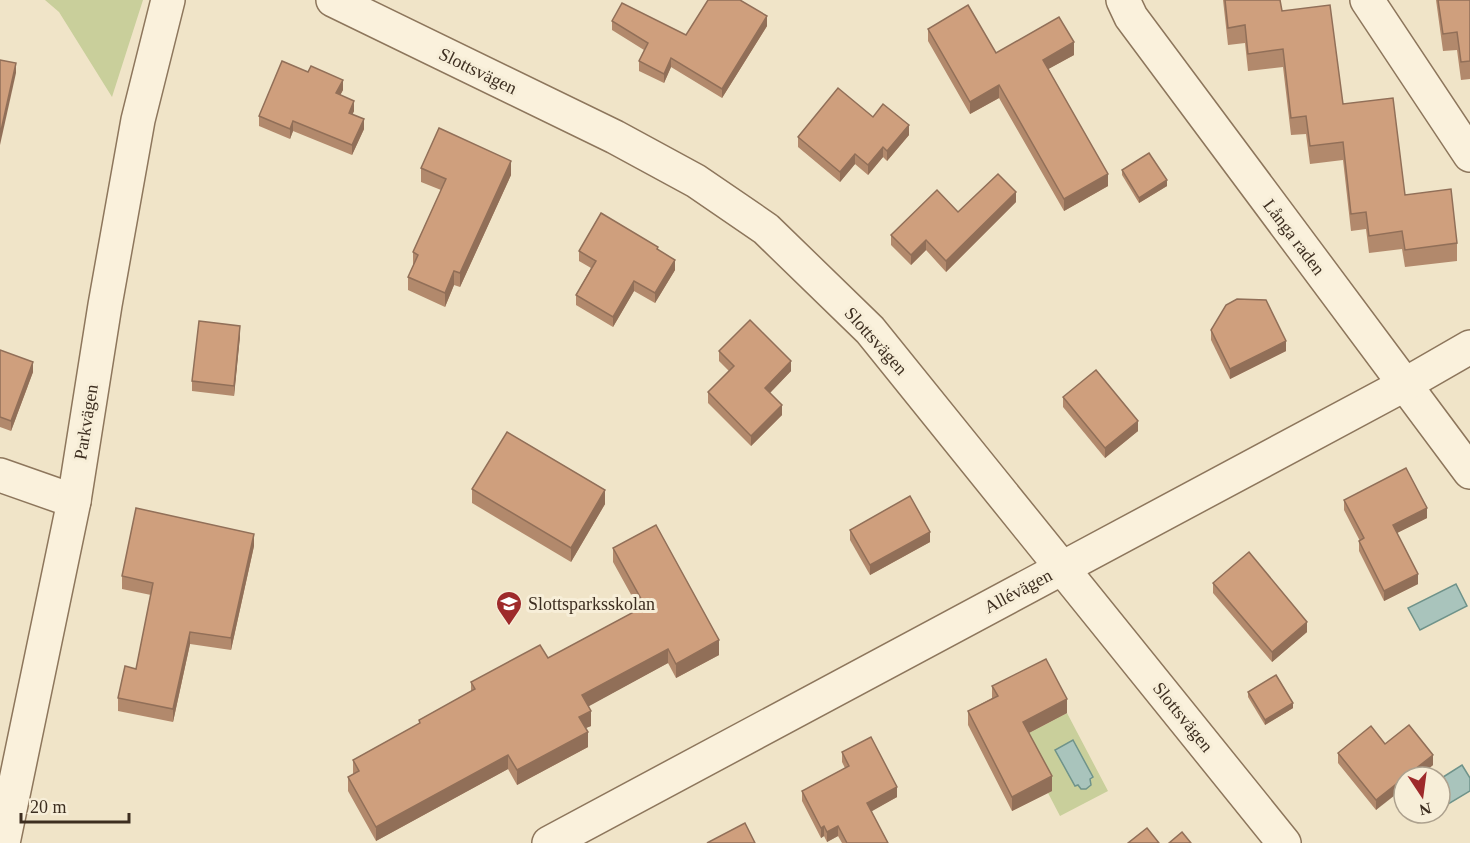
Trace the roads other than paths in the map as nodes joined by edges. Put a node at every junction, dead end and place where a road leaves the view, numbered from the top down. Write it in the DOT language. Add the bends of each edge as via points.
graph roads {
  1 [pos="168,0"];
  2 [pos="333,0"];
  3 [pos="1123,0"];
  4 [pos="1367,0"];
  5 [pos="1470,155"];
  6 [pos="1470,347"];
  7 [pos="1404,385"];
  8 [pos="1470,472"];
  9 [pos="0,475"];
  10 [pos="74,501"];
  11 [pos="1063,567"];
  12 [pos="562,840"];
  13 [pos="3,843"];
  14 [pos="1284,843"];
  1 -- 10 [label="street, Parkvägen" via="138,120"];
  2 -- 11 [label="street, Slottsvägen" via="615,137 696,181 766,229 870,330"];
  3 -- 7 [label="street, Långa raden" via="1131,17"];
  4 -- 5 [label="street"];
  6 -- 7 [label="street, Allévägen"];
  7 -- 8 [label="street, Långa raden"];
  7 -- 11 [label="street, Allévägen"];
  9 -- 10 [label="street"];
  10 -- 13 [label="street, Parkvägen"];
  11 -- 12 [label="street, Allévägen"];
  11 -- 14 [label="street, Slottsvägen"];
}
